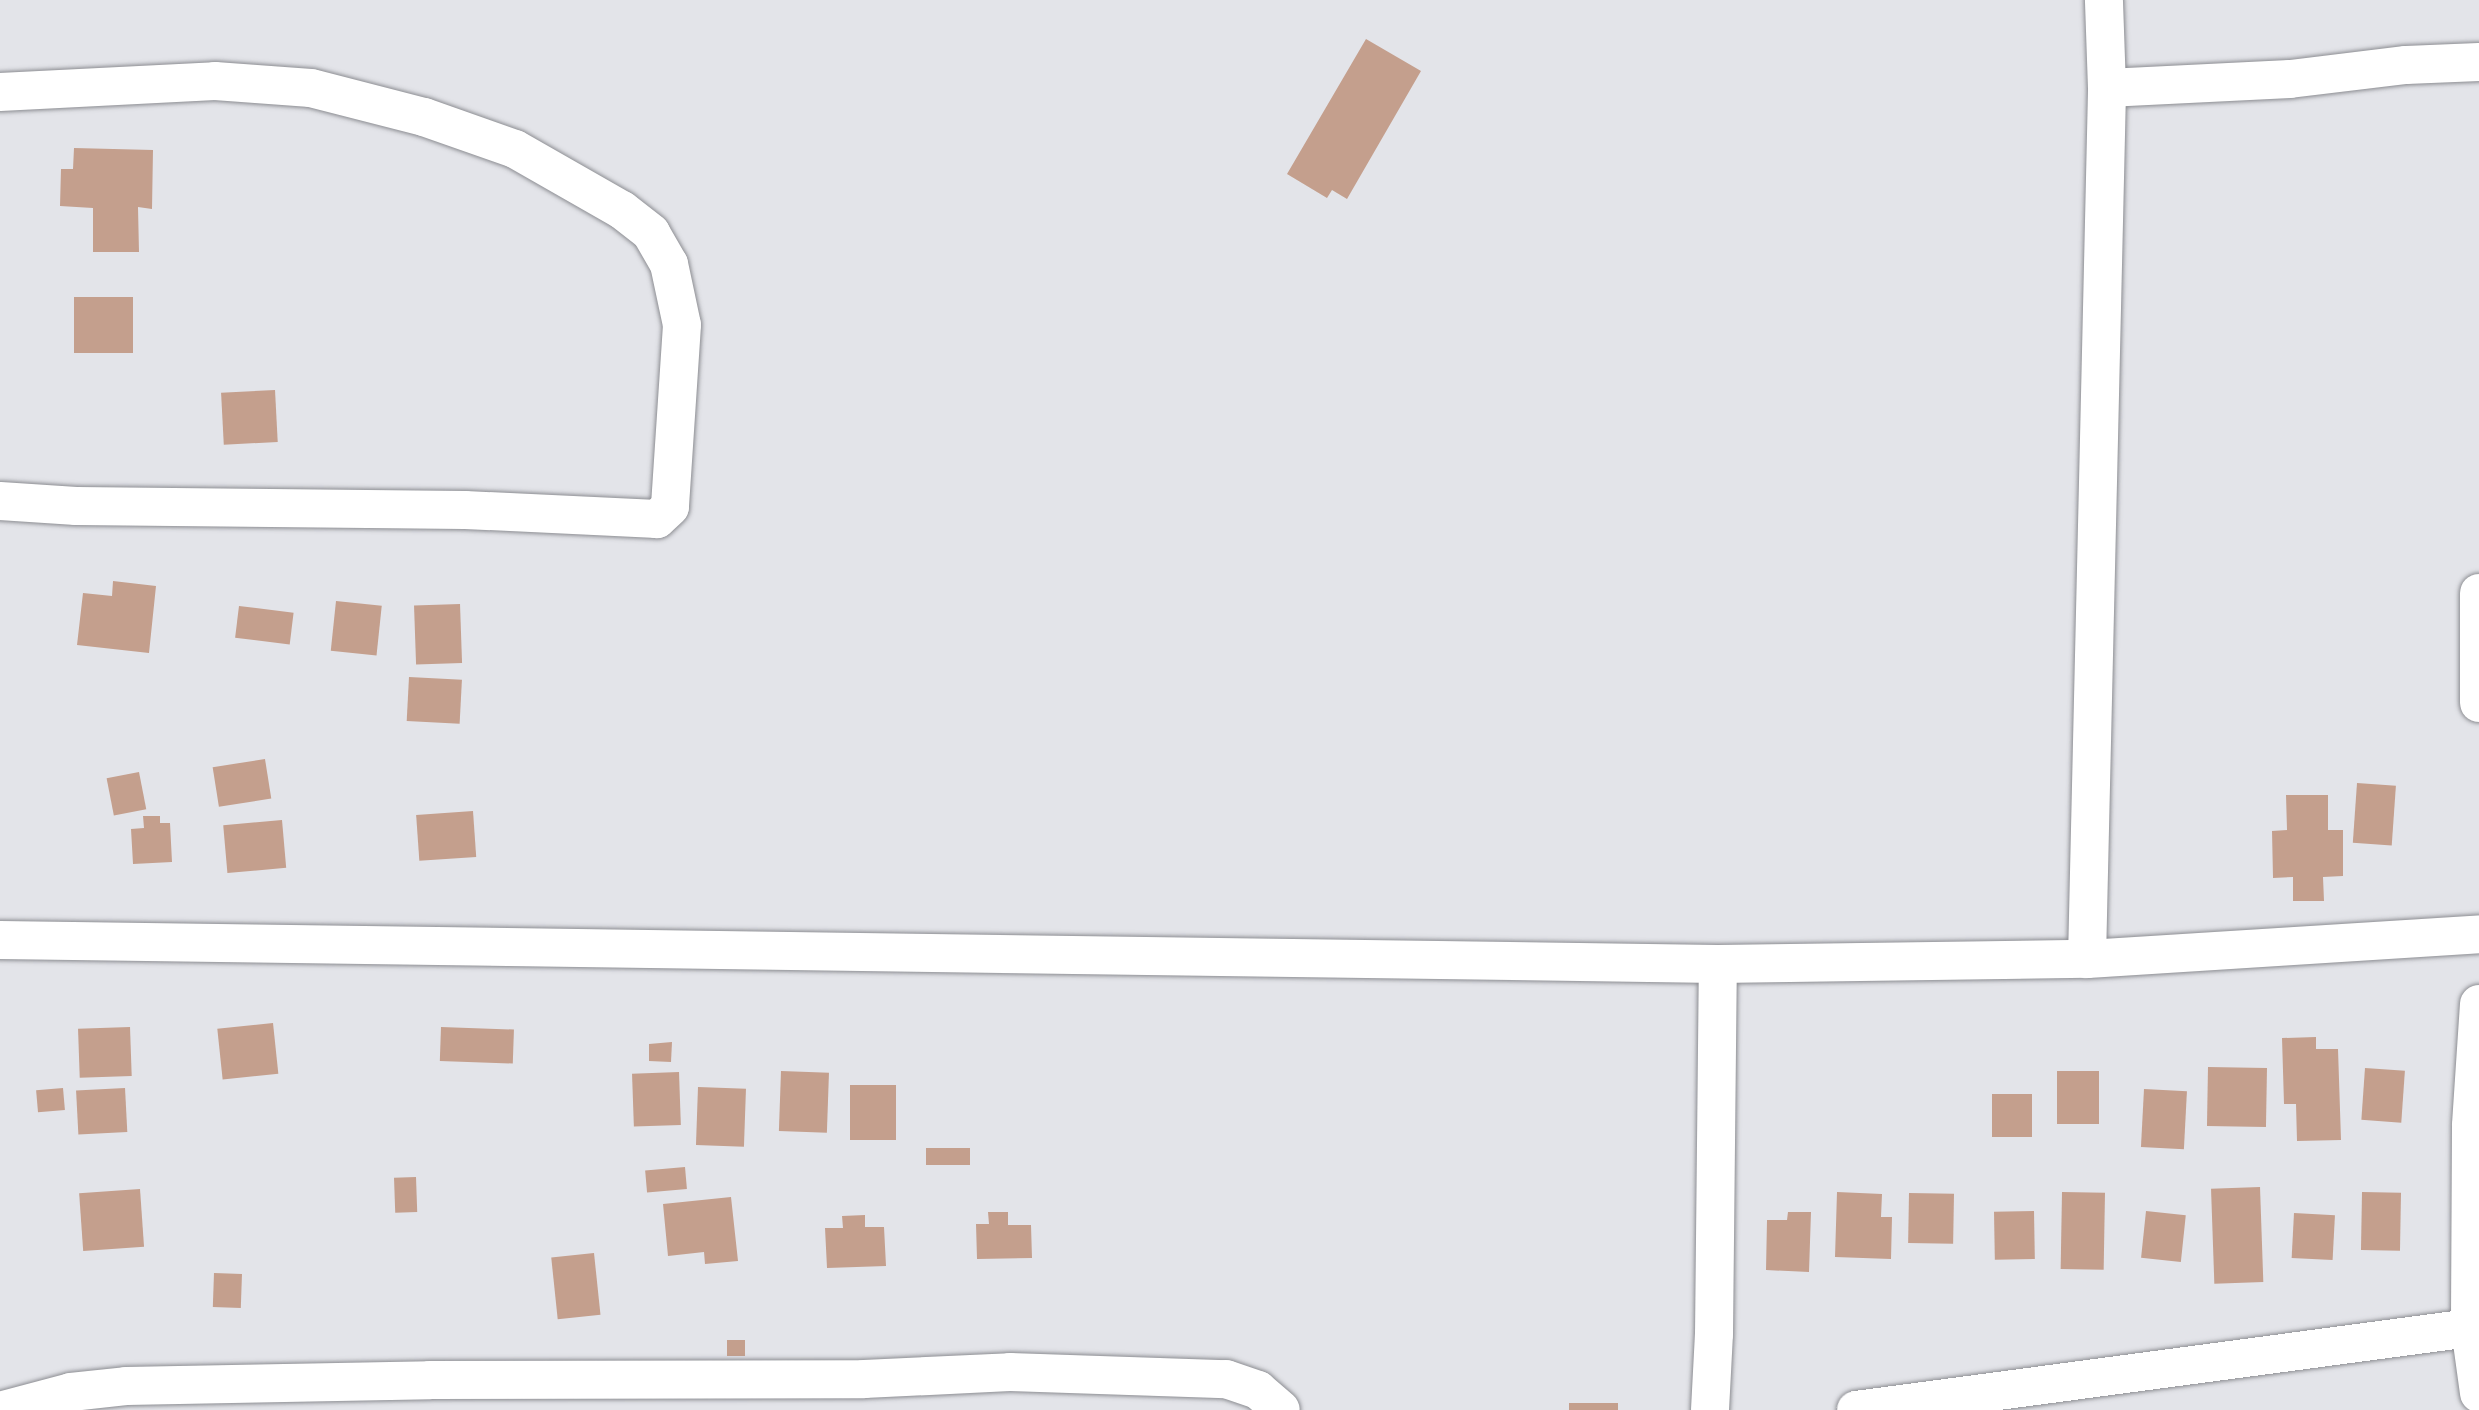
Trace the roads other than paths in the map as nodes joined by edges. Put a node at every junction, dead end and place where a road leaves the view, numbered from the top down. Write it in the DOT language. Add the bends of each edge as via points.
graph roads {
  1 [pos="2104,0"];
  2 [pos="2479,62"];
  3 [pos="2107,88"];
  4 [pos="0,92"];
  5 [pos="0,501"];
  6 [pos="2479,593"];
  7 [pos="2479,703"];
  8 [pos="2479,934"];
  9 [pos="0,940"];
  10 [pos="2087,959"];
  11 [pos="1718,964"];
  12 [pos="2479,1004"];
  13 [pos="2470,1328"];
  14 [pos="2479,1393"];
  15 [pos="865,1394"];
  16 [pos="431,1395"];
  17 [pos="3,1410"];
  18 [pos="1281,1410"];
  19 [pos="1710,1410"];
  20 [pos="1856,1410"];
  1 -- 3 [label="street"];
  2 -- 3 [label="street"];
  3 -- 10 [label="street"];
  4 -- 5 [label="street" via="215,81 311,88 424,117 515,149 622,210 651,233 669,264 682,325 670,507 657,519"];
  6 -- 7 [label="street"];
  8 -- 10 [label="street"];
  9 -- 11 [label="street"];
  10 -- 11 [label="street"];
  11 -- 19 [label="street"];
  12 -- 13 [label="street" via="2471,1126"];
  13 -- 14 [label="street"];
  13 -- 20 [label="street"];
  15 -- 16 [label="street"];
  15 -- 18 [label="street" via="1010,1372 1226,1379 1258,1390"];
  16 -- 17 [label="street" via="126,1386 71,1392"];
}
